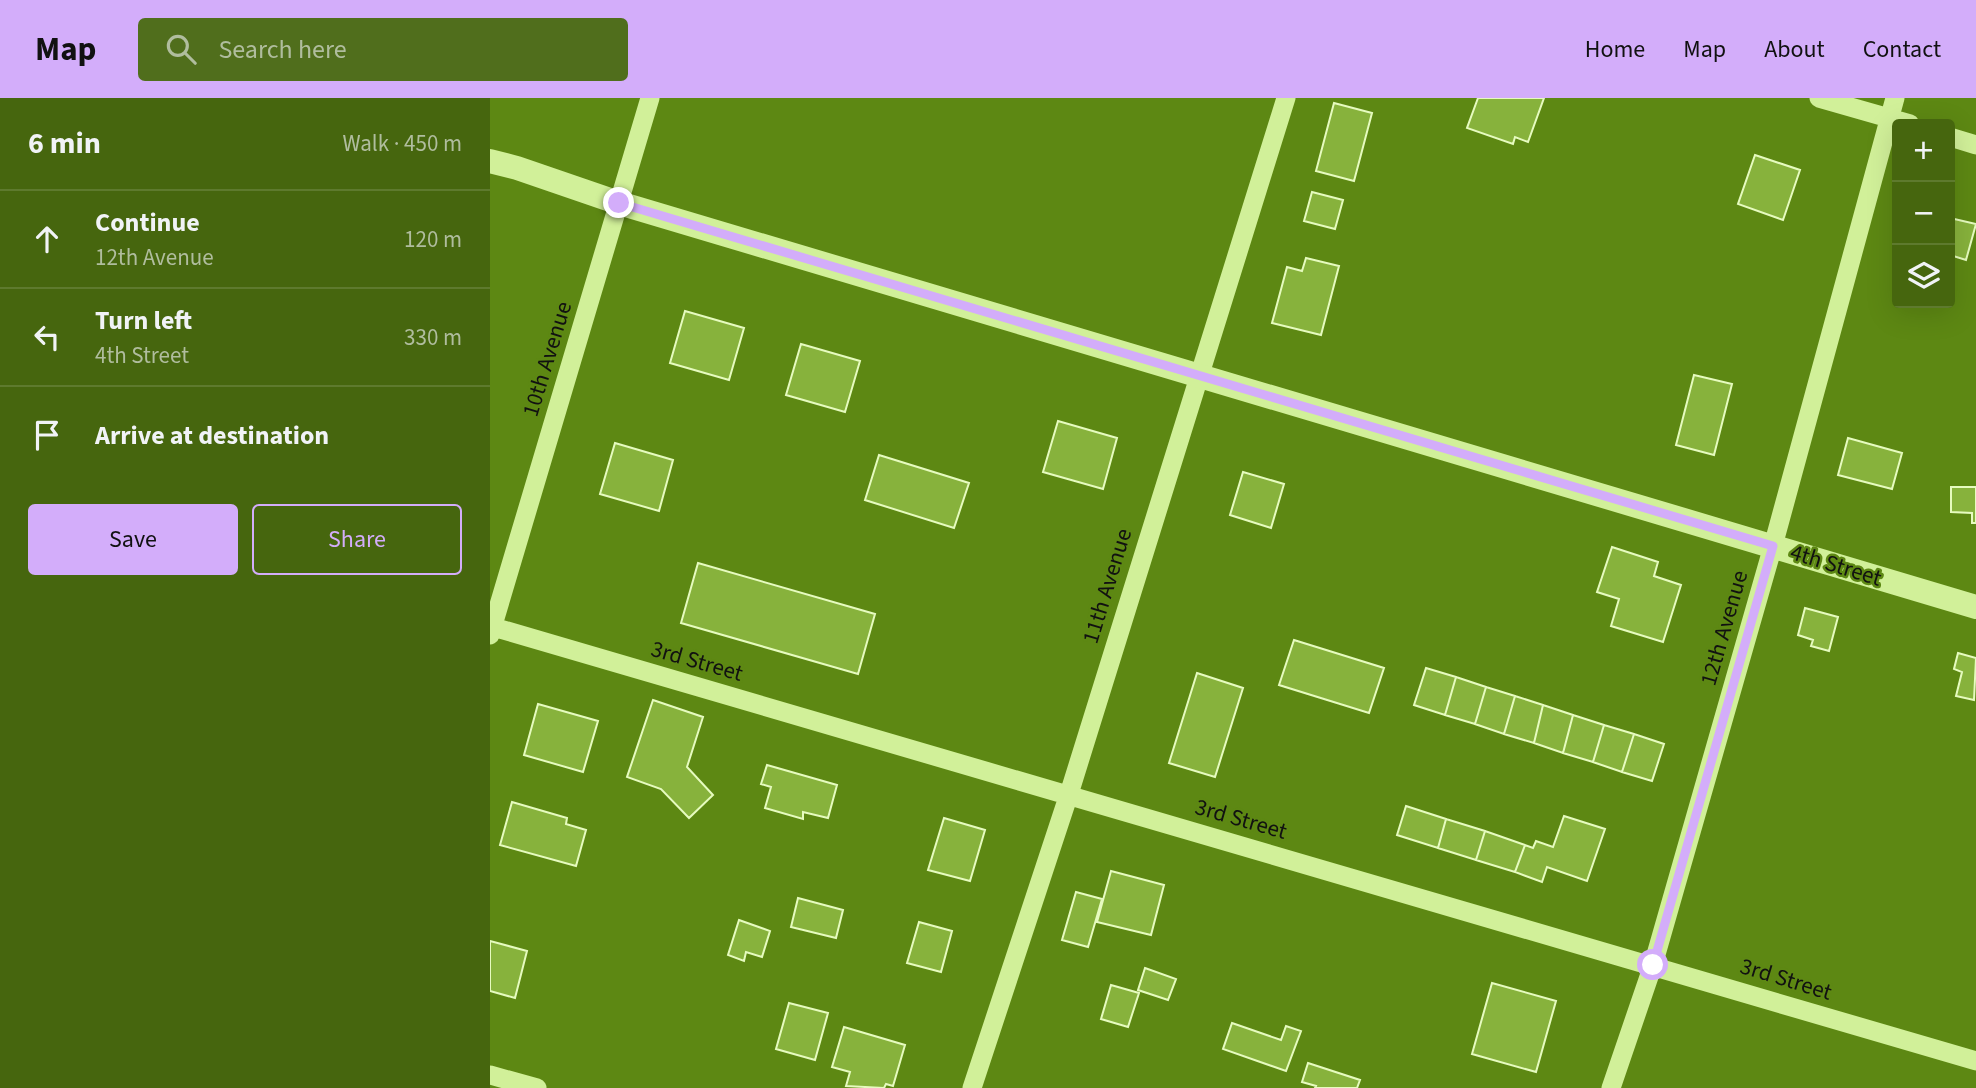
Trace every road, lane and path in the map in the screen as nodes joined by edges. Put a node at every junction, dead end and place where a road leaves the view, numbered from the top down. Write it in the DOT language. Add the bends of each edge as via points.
graph roads {
  1 [pos="650,98"];
  2 [pos="1286,98"];
  3 [pos="1819,98"];
  4 [pos="1895,98"];
  5 [pos="1889,117"];
  6 [pos="1895,119"];
  7 [pos="1955,138"];
  8 [pos="1976,145"];
  9 [pos="490,161"];
  10 [pos="619,203"];
  11 [pos="1198,376"];
  12 [pos="1773,546"];
  13 [pos="1976,607"];
  14 [pos="491,629"];
  15 [pos="1069,794"];
  16 [pos="1653,965"];
  17 [pos="1976,1061"];
  18 [pos="490,1075"];
  19 [pos="537,1088"];
  20 [pos="972,1088"];
  21 [pos="1611,1088"];
  1 -- 10 [label="street, 10th Avenue"];
  2 -- 11 [label="street, 11th Avenue"];
  3 -- 5 [label="street"];
  4 -- 5 [label="street, 12th Avenue"];
  5 -- 6 [label="street"];
  5 -- 12 [label="street, 12th Avenue"];
  7 -- 8 [label="street"];
  9 -- 10 [label="street, 4th Street"];
  10 -- 11 [label="street, 4th Street"];
  10 -- 14 [label="street, 10th Avenue"];
  11 -- 12 [label="street, 4th Street"];
  11 -- 15 [label="street, 11th Avenue"];
  12 -- 13 [label="street, 4th Street"];
  12 -- 16 [label="street, 12th Avenue"];
  14 -- 15 [label="street, 3rd Street"];
  15 -- 16 [label="street, 3rd Street"];
  15 -- 20 [label="street, 11th Avenue"];
  16 -- 17 [label="street, 3rd Street"];
  16 -- 21 [label="street, 12th Avenue"];
  18 -- 19 [label="street"];
}
